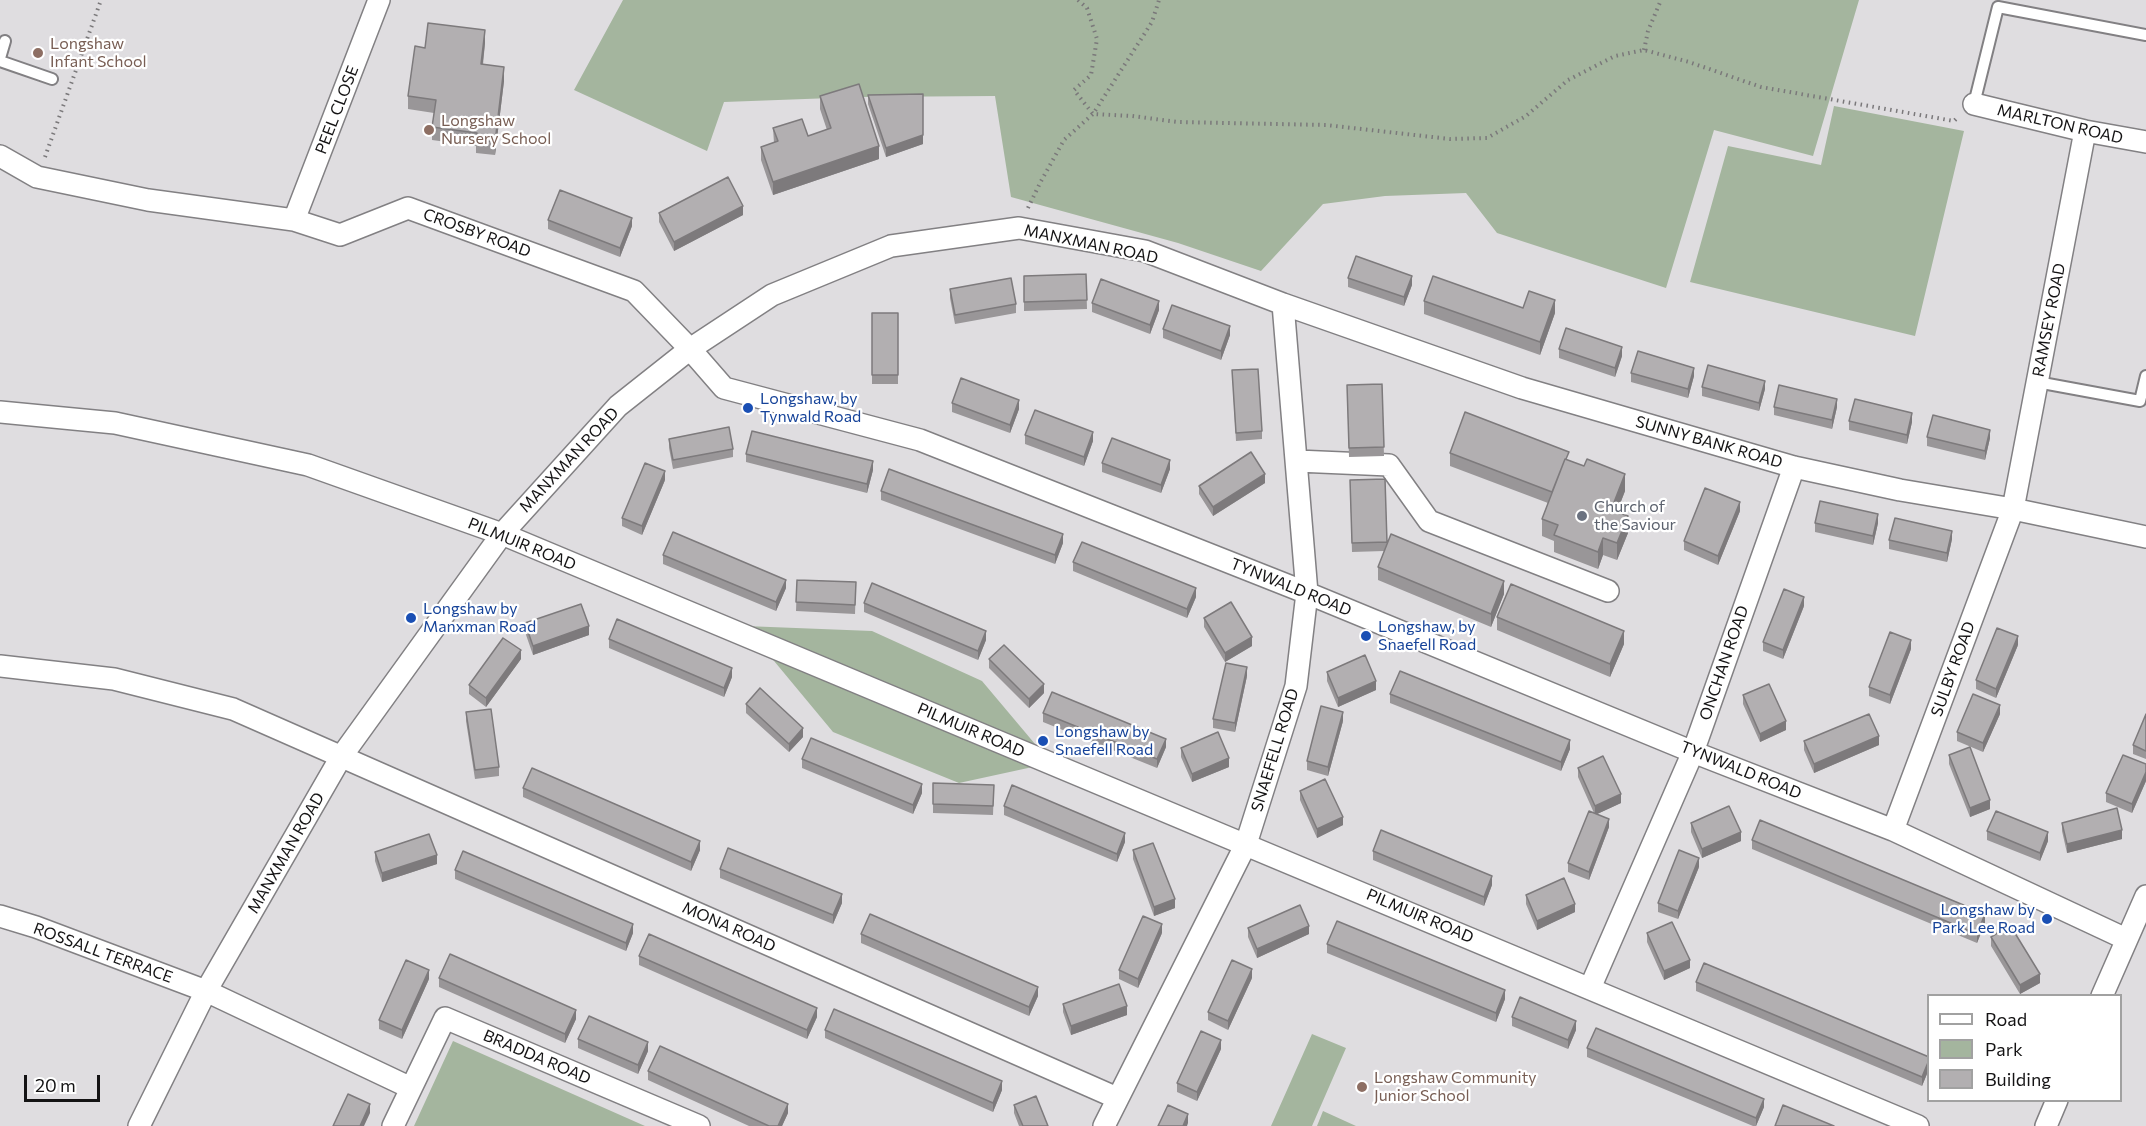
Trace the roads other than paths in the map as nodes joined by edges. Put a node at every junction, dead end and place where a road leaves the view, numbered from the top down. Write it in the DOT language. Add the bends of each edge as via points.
graph roads {
  1 [pos="380,0"];
  2 [pos="2146,35"];
  3 [pos="5,41"];
  4 [pos="0,59"];
  5 [pos="52,79"];
  6 [pos="1974,104"];
  7 [pos="2085,131"];
  8 [pos="2146,142"];
  9 [pos="0,156"];
  10 [pos="294,220"];
  11 [pos="1283,304"];
  12 [pos="690,349"];
  13 [pos="2146,376"];
  14 [pos="2037,382"];
  15 [pos="2143,402"];
  16 [pos="0,412"];
  17 [pos="1297,461"];
  18 [pos="1794,467"];
  19 [pos="2013,509"];
  20 [pos="501,534"];
  21 [pos="2146,537"];
  22 [pos="1608,591"];
  23 [pos="1307,593"];
  24 [pos="0,666"];
  25 [pos="1693,752"];
  26 [pos="341,757"];
  27 [pos="1893,830"];
  28 [pos="1246,844"];
  29 [pos="2146,896"];
  30 [pos="0,916"];
  31 [pos="2126,939"];
  32 [pos="1590,988"];
  33 [pos="206,991"];
  34 [pos="2103,994"];
  35 [pos="411,1088"];
  36 [pos="1117,1098"];
  37 [pos="2057,1102"];
  38 [pos="139,1126"];
  39 [pos="393,1126"];
  40 [pos="699,1126"];
  41 [pos="1104,1126"];
  42 [pos="1918,1126"];
  43 [pos="2046,1126"];
  1 -- 10 [label="street, PEEL CLOSE"];
  2 -- 6 [label="lane" via="1998,6"];
  3 -- 4 [label="lane"];
  4 -- 5 [label="lane"];
  6 -- 7 [label="street, MARLTON ROAD"];
  7 -- 8 [label="street, MARLTON ROAD"];
  7 -- 14 [label="street, RAMSEY ROAD"];
  9 -- 10 [label="street, CROSBY ROAD" via="36,177 148,200"];
  10 -- 12 [label="street, CROSBY ROAD" via="340,235 408,208 634,291"];
  11 -- 12 [label="street, MANXMAN ROAD" via="1145,251 1019,228 891,246 772,295"];
  11 -- 17 [label="street, SNAEFELL ROAD"];
  11 -- 18 [label="street, SUNNY BANK ROAD" via="1522,388"];
  12 -- 20 [label="street, MANXMAN ROAD" via="618,406"];
  12 -- 23 [label="street, TYNWALD ROAD" via="724,388 920,440"];
  13 -- 15 [label="lane"];
  14 -- 15 [label="lane"];
  14 -- 19 [label="street, RAMSEY ROAD"];
  16 -- 20 [label="street, PILMUIR ROAD" via="115,423 308,465"];
  17 -- 22 [label="street" via="1389,465 1429,521"];
  17 -- 23 [label="street, SNAEFELL ROAD"];
  18 -- 19 [label="street, SUNNY BANK ROAD"];
  18 -- 25 [label="street, ONCHAN ROAD"];
  19 -- 21 [label="street, SUNNY BANK ROAD"];
  19 -- 27 [label="street, SULBY ROAD"];
  20 -- 26 [label="street, MANXMAN ROAD"];
  20 -- 28 [label="street, PILMUIR ROAD"];
  23 -- 25 [label="street, TYNWALD ROAD"];
  23 -- 28 [label="street, SNAEFELL ROAD" via="1296,687"];
  24 -- 26 [label="street, MONA ROAD" via="114,679 233,709"];
  25 -- 27 [label="street, TYNWALD ROAD"];
  25 -- 32 [label="street, ONCHAN ROAD"];
  26 -- 33 [label="street, MANXMAN ROAD"];
  26 -- 36 [label="street, MONA ROAD"];
  27 -- 31 [label="street, TYNWALD ROAD"];
  28 -- 32 [label="street, PILMUIR ROAD"];
  28 -- 36 [label="street, SNAEFELL ROAD"];
  29 -- 31 [label="street"];
  30 -- 33 [label="street, ROSSALL TERRACE"];
  31 -- 34 [label="street"];
  32 -- 42 [label="street, PILMUIR ROAD"];
  33 -- 35 [label="street"];
  33 -- 38 [label="street, MANXMAN ROAD"];
  35 -- 39 [label="street, BRADDA ROAD"];
  35 -- 40 [label="street, BRADDA ROAD" via="446,1018"];
  36 -- 41 [label="street, SNAEFELL ROAD"];
  37 -- 43 [label="street"];
}
